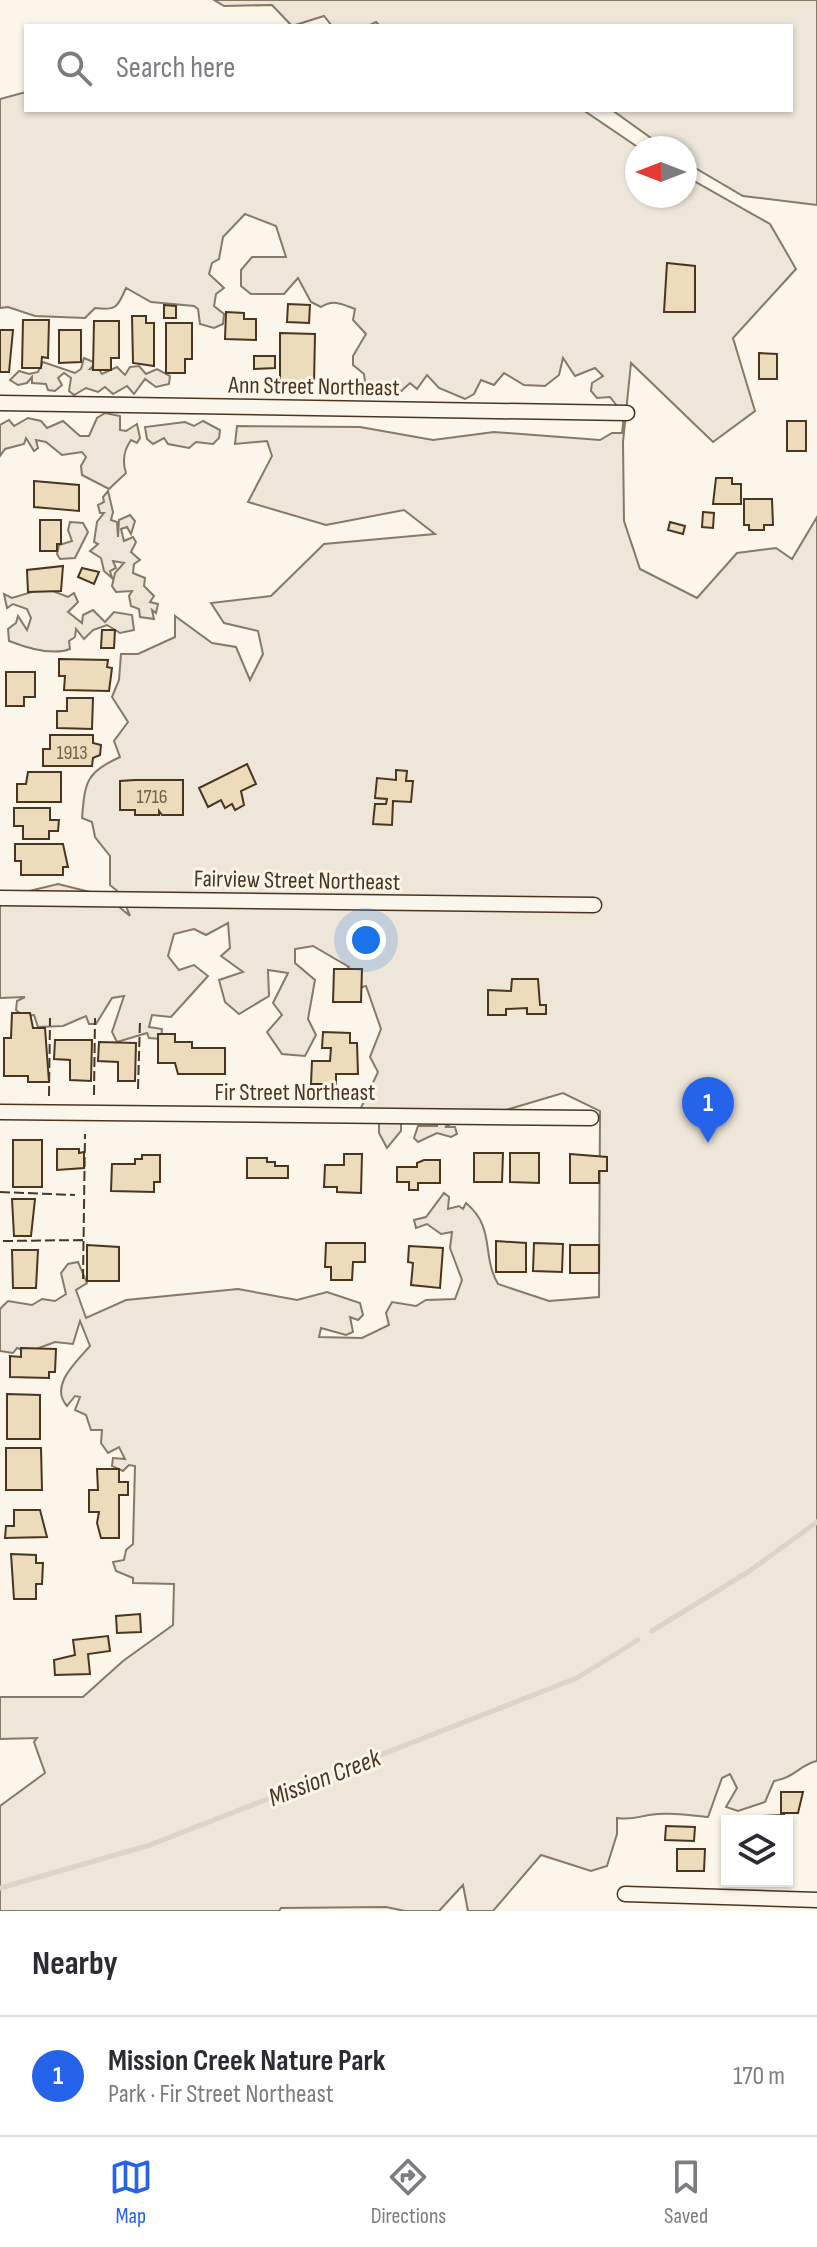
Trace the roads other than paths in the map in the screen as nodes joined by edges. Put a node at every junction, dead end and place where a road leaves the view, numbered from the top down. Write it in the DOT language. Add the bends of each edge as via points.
graph roads {
  1 [pos="0,403"];
  2 [pos="627,413"];
  3 [pos="0,898"];
  4 [pos="594,905"];
  5 [pos="0,1112"];
  6 [pos="591,1118"];
  7 [pos="625,1894"];
  8 [pos="817,1900"];
  9 [pos="734,1906"];
  1 -- 2 [label="street, Ann Street Northeast"];
  3 -- 4 [label="street, Fairview Street Northeast"];
  5 -- 6 [label="street, Fir Street Northeast"];
  7 -- 9 [label="street"];
  8 -- 9 [label="street"];
}
